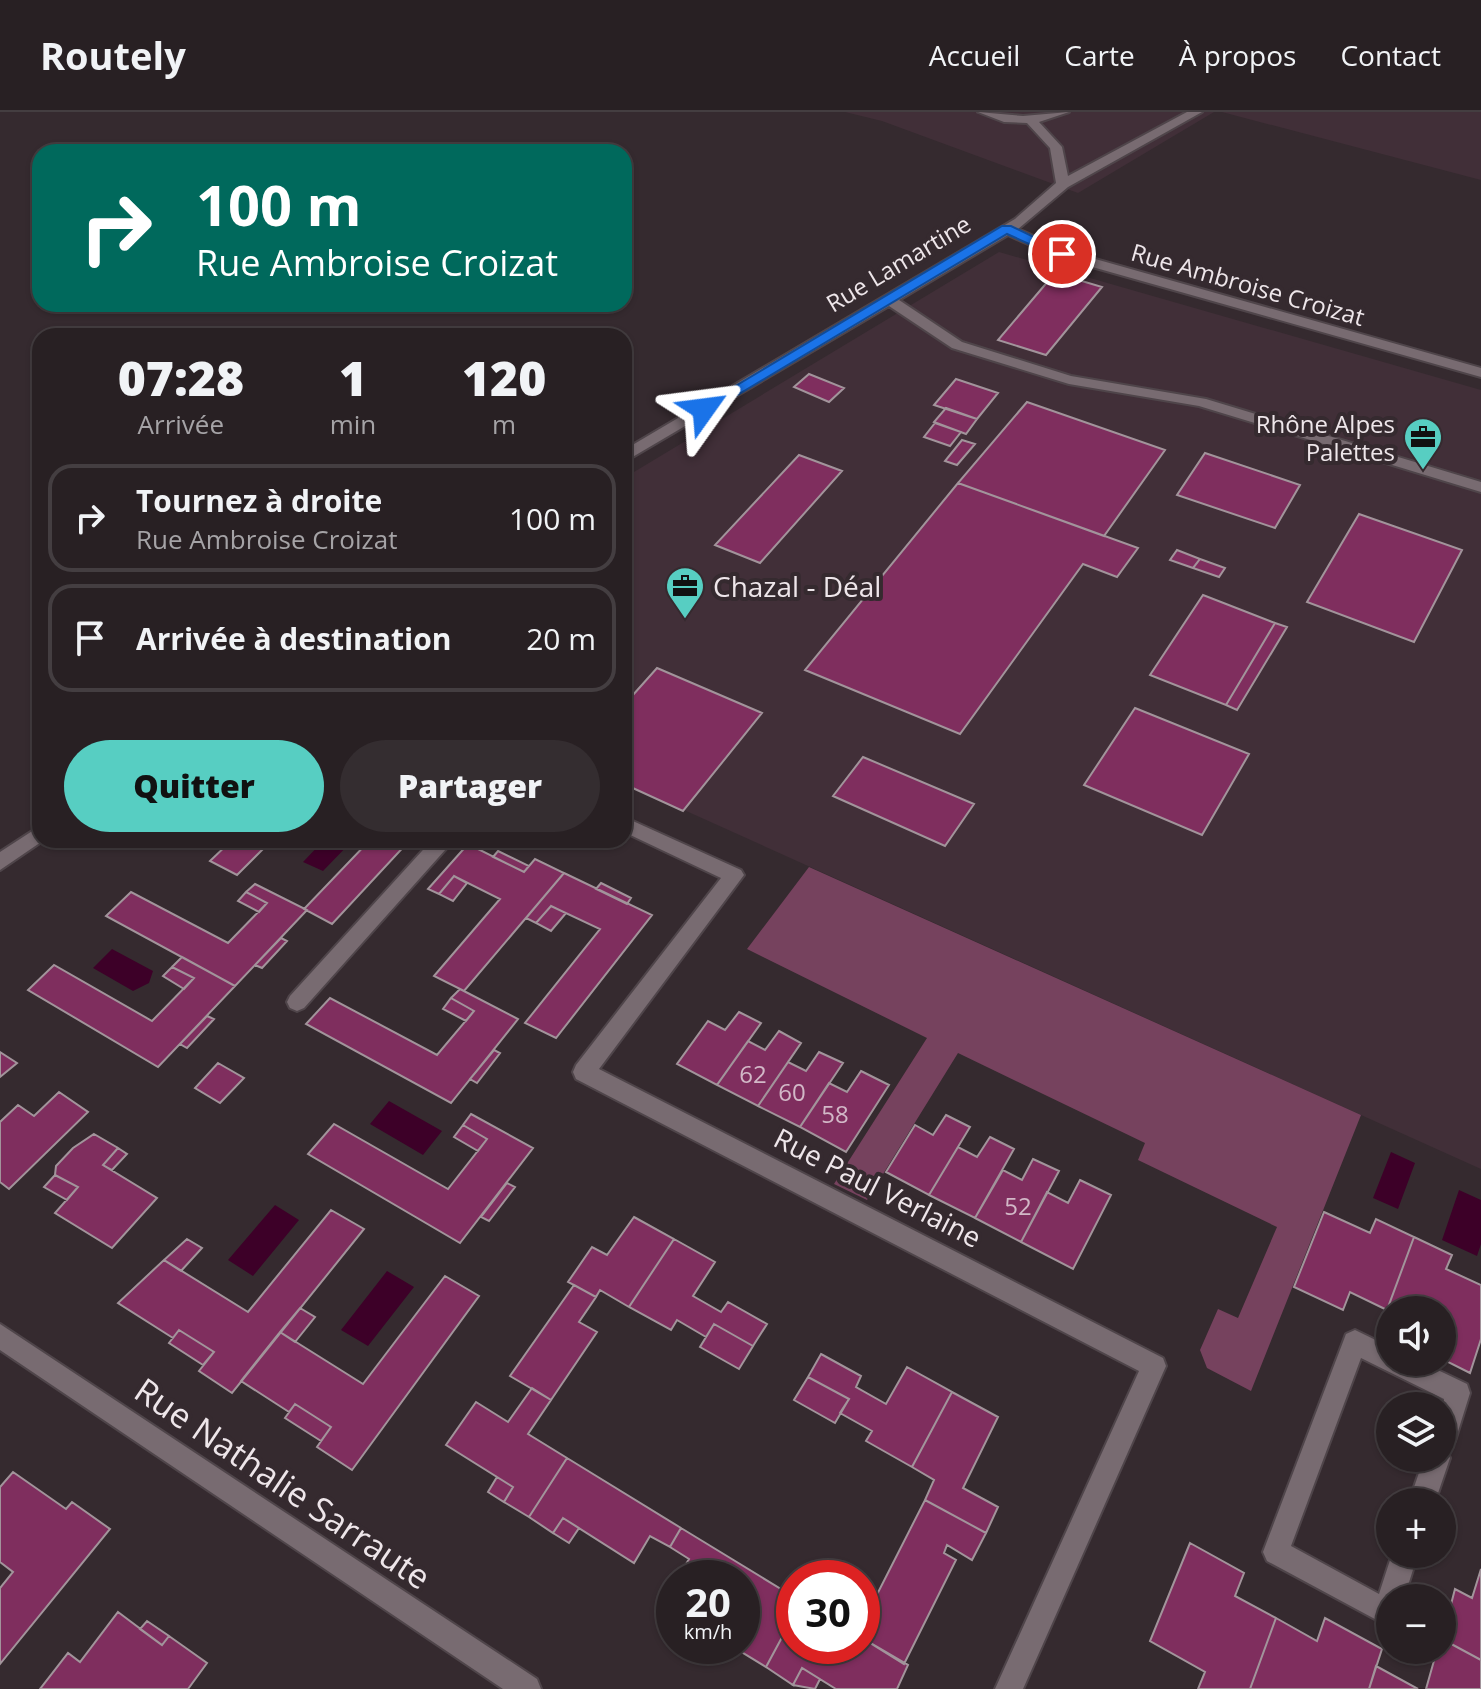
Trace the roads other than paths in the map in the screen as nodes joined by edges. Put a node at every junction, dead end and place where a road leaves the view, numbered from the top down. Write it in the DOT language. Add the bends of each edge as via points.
graph roads {
  1 [pos="984,112"];
  2 [pos="1063,112"];
  3 [pos="1196,112"];
  4 [pos="1032,122"];
  5 [pos="1063,184"];
  6 [pos="1006,229"];
  7 [pos="889,299"];
  8 [pos="1481,373"];
  9 [pos="632,452"];
  10 [pos="1481,487"];
  11 [pos="632,828"];
  12 [pos="32,839"];
  13 [pos="437,848"];
  14 [pos="0,862"];
  15 [pos="297,1002"];
  16 [pos="0,1336"];
  17 [pos="1376,1352"];
  18 [pos="1424,1376"];
  19 [pos="1456,1392"];
  20 [pos="1376,1607"];
  21 [pos="527,1689"];
  22 [pos="1009,1689"];
  1 -- 4 [label="street"];
  2 -- 4 [label="street"];
  3 -- 5 [label="street, Rue Lamartine"];
  4 -- 5 [label="street" via="1056,147"];
  5 -- 6 [label="street, Rue Lamartine"];
  6 -- 7 [label="street, Rue Lamartine"];
  6 -- 8 [label="street, Rue Ambroise Croizat" via="1062,254"];
  7 -- 9 [label="street, Rue Lamartine"];
  7 -- 10 [label="street" via="957,345 1069,380 1201,402"];
  11 -- 22 [label="street, Rue Paul Verlaine" via="734,875 584,1072 1154,1366"];
  12 -- 14 [label="street"];
  13 -- 15 [label="street"];
  16 -- 21 [label="street, Rue Nathalie Sarraute"];
  17 -- 20 [label="street" via="1355,1342 1276,1552"];
  18 -- 19 [label="street"];
}
